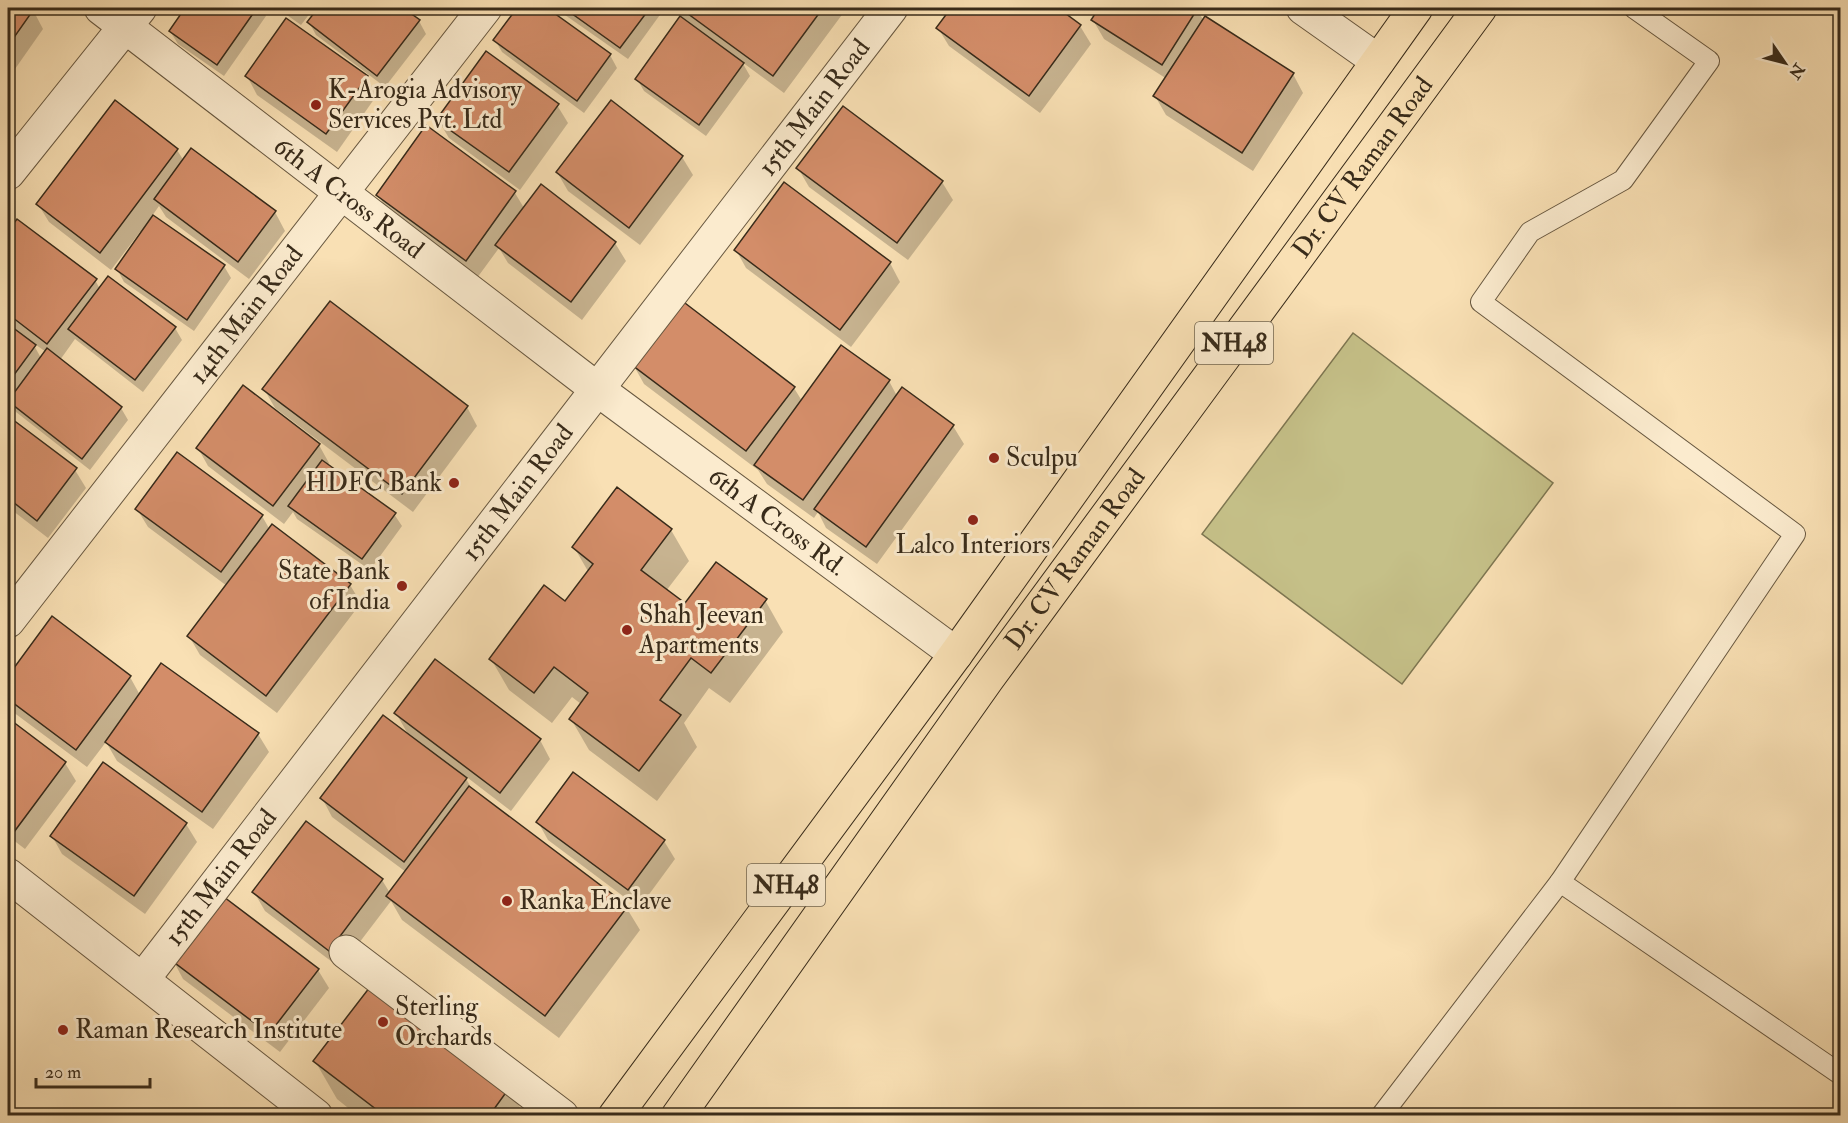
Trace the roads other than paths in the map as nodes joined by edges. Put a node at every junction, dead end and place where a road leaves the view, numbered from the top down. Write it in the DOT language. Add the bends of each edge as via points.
graph roads {
  1 [pos="485,8"];
  2 [pos="891,8"];
  3 [pos="1303,8"];
  4 [pos="1416,8"];
  5 [pos="1480,8"];
  6 [pos="1634,8"];
  7 [pos="122,14"];
  8 [pos="1378,61"];
  9 [pos="8,173"];
  10 [pos="342,191"];
  11 [pos="597,389"];
  12 [pos="8,621"];
  13 [pos="956,654"];
  14 [pos="8,875"];
  15 [pos="1560,882"];
  16 [pos="346,952"];
  17 [pos="143,979"];
  18 [pos="1840,1074"];
  19 [pos="316,1116"];
  20 [pos="562,1116"];
  21 [pos="615,1116"];
  22 [pos="678,1116"];
  23 [pos="1381,1116"];
  1 -- 10 [label="street, 14th Main Road"];
  2 -- 11 [label="street, 15th Main Road"];
  3 -- 8 [label="street"];
  4 -- 8 [label="highway, Dr. CV Raman Road / NH48"];
  5 -- 22 [label="highway, Dr. CV Raman Road / NH48" via="988,678"];
  6 -- 15 [label="lane" via="1709,61 1623,180 1530,232 1481,302 1795,534"];
  7 -- 9 [label="street"];
  7 -- 10 [label="street, 6th A Cross Road"];
  8 -- 13 [label="highway, Dr. CV Raman Road / NH48"];
  10 -- 11 [label="street, 6th A Cross Road"];
  10 -- 12 [label="street, 14th Main Road"];
  11 -- 13 [label="street, 6th A Cross Rd."];
  11 -- 17 [label="street, 15th Main Road"];
  13 -- 21 [label="highway, Dr. CV Raman Road / NH48"];
  14 -- 17 [label="street"];
  15 -- 18 [label="lane"];
  15 -- 23 [label="lane"];
  16 -- 20 [label="street"];
  17 -- 19 [label="street"];
}
